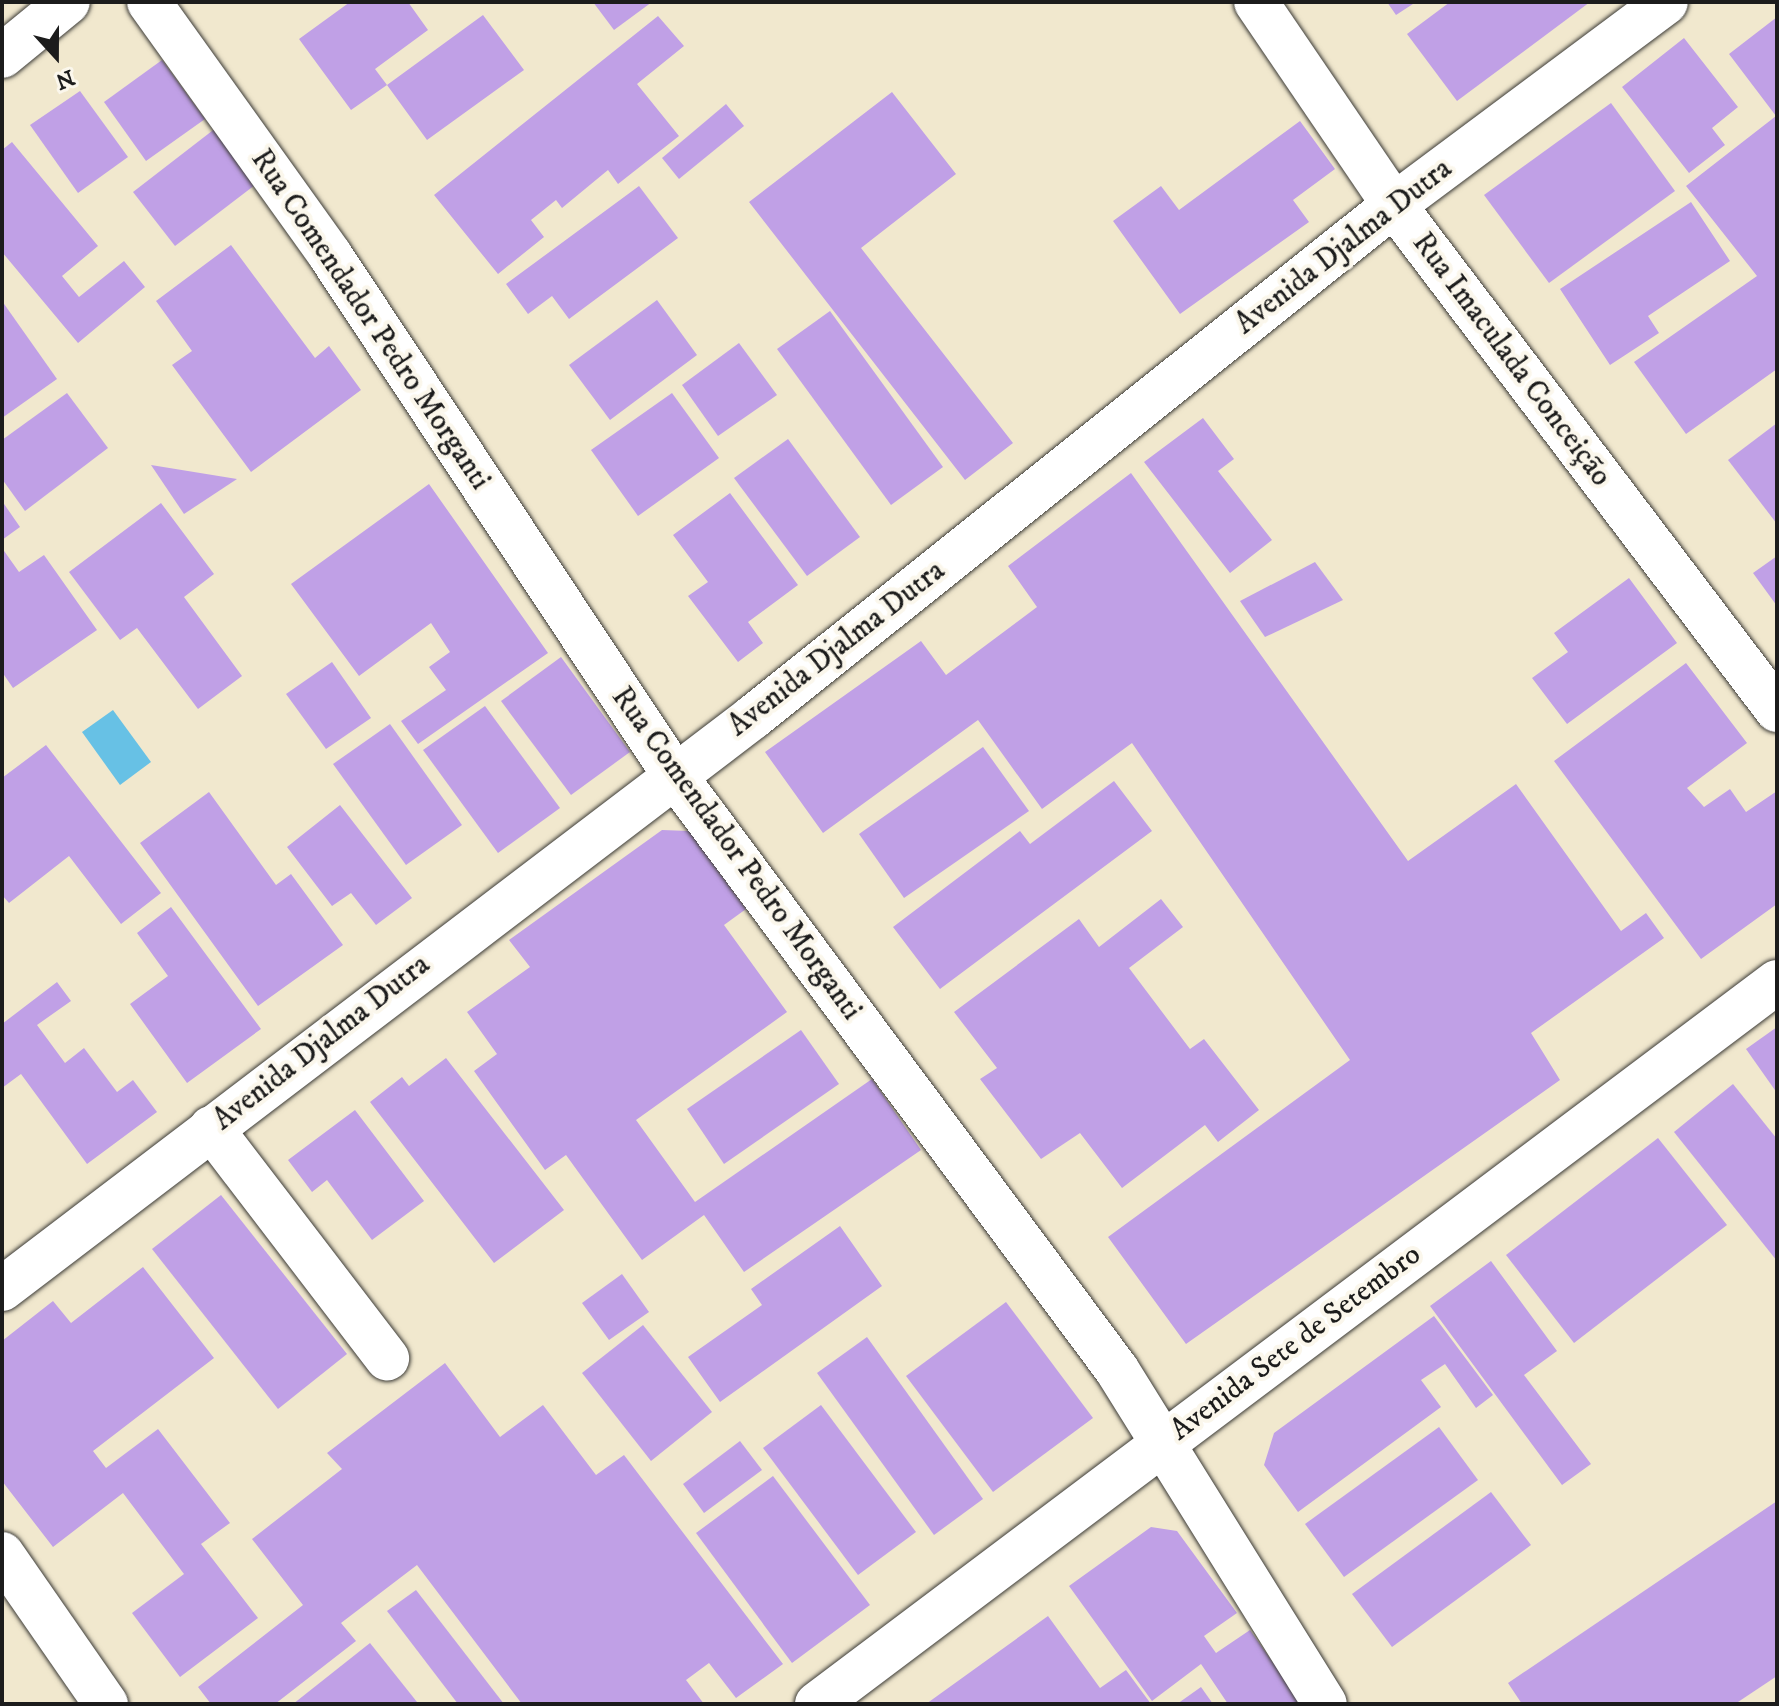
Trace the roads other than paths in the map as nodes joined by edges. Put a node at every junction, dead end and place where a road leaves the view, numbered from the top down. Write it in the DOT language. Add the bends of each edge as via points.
graph roads {
  1 [pos="68,2"];
  2 [pos="149,2"];
  3 [pos="1256,2"];
  4 [pos="1666,2"];
  5 [pos="2,56"];
  6 [pos="1394,205"];
  7 [pos="1777,710"];
  8 [pos="673,773"];
  9 [pos="1777,982"];
  10 [pos="211,1128"];
  11 [pos="2,1289"];
  12 [pos="387,1358"];
  13 [pos="1162,1443"];
  14 [pos="2,1554"];
  15 [pos="106,1704"];
  16 [pos="817,1704"];
  17 [pos="1325,1704"];
  1 -- 5 [label="street"];
  2 -- 8 [label="street, Rua Comendador Pedro Morganti" via="330,255"];
  3 -- 6 [label="street, Rua Imaculada Conceição"];
  4 -- 6 [label="street, Avenida Djalma Dutra"];
  6 -- 7 [label="street, Rua Imaculada Conceição"];
  6 -- 8 [label="street, Avenida Djalma Dutra" via="753,717"];
  8 -- 10 [label="street, Avenida Djalma Dutra"];
  8 -- 13 [label="street, Rua Comendador Pedro Morganti" via="1117,1370"];
  9 -- 13 [label="street, Avenida Sete de Setembro"];
  10 -- 11 [label="street, Avenida Djalma Dutra"];
  10 -- 12 [label="street"];
  13 -- 16 [label="street, Avenida Sete de Setembro"];
  13 -- 17 [label="street, Rua Comendador Pedro Morganti"];
  14 -- 15 [label="street"];
}
